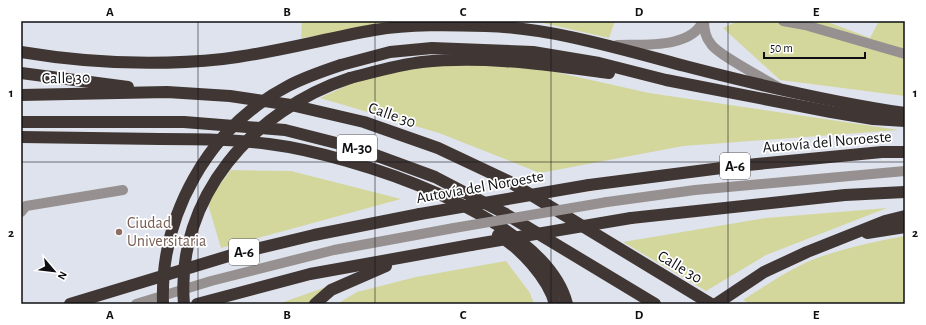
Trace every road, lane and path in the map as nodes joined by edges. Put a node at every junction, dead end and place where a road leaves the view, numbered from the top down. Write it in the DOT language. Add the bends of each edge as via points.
graph roads {
  1 [pos="703,21"];
  2 [pos="783,21"];
  3 [pos="604,45"];
  4 [pos="21,52"];
  5 [pos="905,54"];
  6 [pos="21,73"];
  7 [pos="666,80"];
  8 [pos="167,92"];
  9 [pos="789,93"];
  10 [pos="21,95"];
  11 [pos="905,114"];
  12 [pos="905,121"];
  13 [pos="21,122"];
  14 [pos="21,137"];
  15 [pos="269,144"];
  16 [pos="905,152"];
  17 [pos="905,171"];
  18 [pos="123,190"];
  19 [pos="905,192"];
  20 [pos="21,212"];
  21 [pos="905,216"];
  22 [pos="905,227"];
  23 [pos="846,236"];
  24 [pos="409,256"];
  25 [pos="70,304"];
  26 [pos="136,304"];
  27 [pos="162,304"];
  28 [pos="184,304"];
  29 [pos="197,304"];
  30 [pos="315,304"];
  31 [pos="555,304"];
  32 [pos="567,304"];
  33 [pos="655,304"];
  34 [pos="711,304"];
  35 [pos="716,304"];
  1 -- 3 [label="lane" via="700,28 691,35 677,41"];
  1 -- 9 [label="lane" via="704,33 711,45 724,56"];
  2 -- 5 [label="lane"];
  3 -- 4 [label="highway" via="557,35 490,26 449,25 375,30 255,54 178,63 146,64"];
  3 -- 9 [label="highway"];
  6 -- 8 [label="highway"];
  7 -- 12 [label="highway" via="832,112"];
  7 -- 27 [label="highway, bridge" via="599,63 533,52 485,49 432,48 390,52 316,73 287,87 258,106 229,131 196,171 178,209 166,256"];
  7 -- 28 [label="highway, bridge" via="531,63 485,60 422,62 350,78 306,97 276,115 252,135 226,163 204,198 185,256"];
  8 -- 10 [label="highway, Calle 30 / M-30"];
  8 -- 34 [label="highway, Calle 30 / M-30" via="230,96 291,105 364,122 438,148 508,181"];
  9 -- 11 [label="highway"];
  13 -- 33 [label="highway, M-30" via="184,122 284,130 356,148 435,177 510,217"];
  14 -- 15 [label="highway" via="199,139"];
  15 -- 31 [label="highway" via="408,190 462,214 508,241 531,263"];
  15 -- 32 [label="highway" via="312,152 364,167 467,207 516,237 530,249 554,278"];
  16 -- 25 [label="highway, Autovía del Noroeste / A-6, bridge" via="738,166 589,184 420,214 235,254"];
  17 -- 26 [label="lane, bridge" via="695,190 454,228 334,250 211,281"];
  18 -- 20 [label="lane" via="26,206"];
  19 -- 24 [label="highway, A-6, bridge" via="845,195 631,218"];
  21 -- 23 [label="highway"];
  22 -- 23 [label="highway"];
  23 -- 35 [label="highway" via="764,272"];
  24 -- 29 [label="highway, A-6" via="310,274"];
  24 -- 30 [label="highway" via="348,281 331,290"];
}
